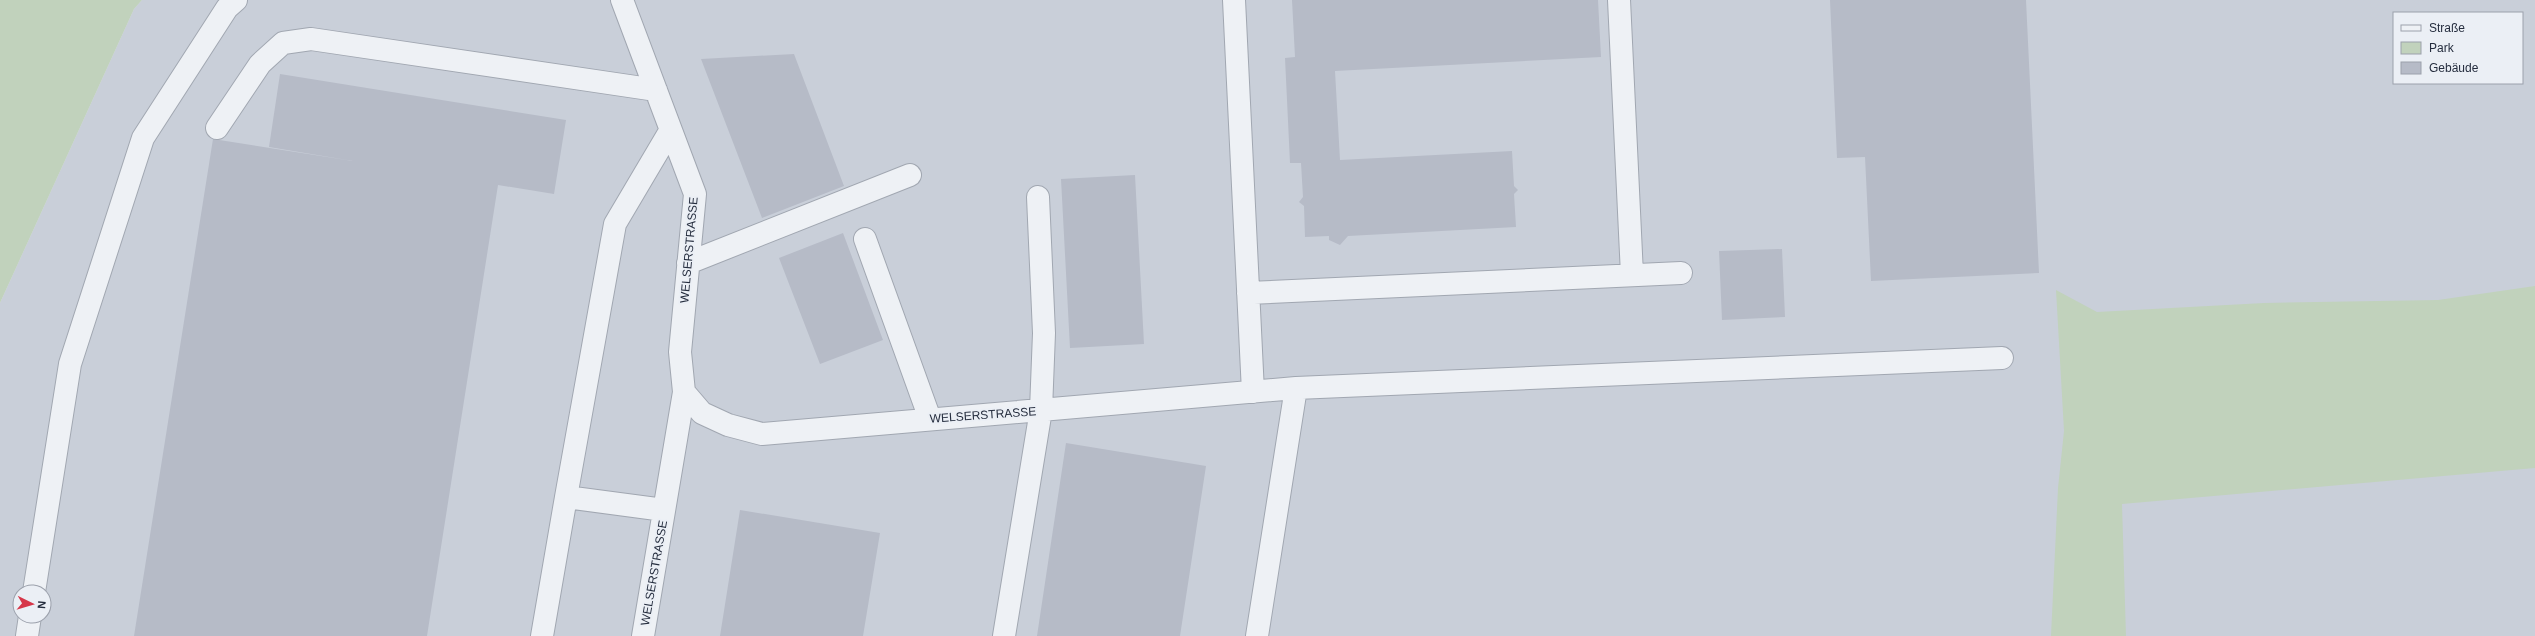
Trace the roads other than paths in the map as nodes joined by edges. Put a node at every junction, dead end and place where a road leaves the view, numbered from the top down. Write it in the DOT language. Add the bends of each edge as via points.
graph roads {
  1 [pos="236,0"];
  2 [pos="622,0"];
  3 [pos="1234,0"];
  4 [pos="1620,0"];
  5 [pos="656,90"];
  6 [pos="217,128"];
  7 [pos="670,131"];
  8 [pos="910,175"];
  9 [pos="1038,197"];
  10 [pos="865,240"];
  11 [pos="688,263"];
  12 [pos="1681,273"];
  13 [pos="1632,275"];
  14 [pos="1248,293"];
  15 [pos="2002,358"];
  16 [pos="1296,388"];
  17 [pos="684,392"];
  18 [pos="1253,392"];
  19 [pos="1041,410"];
  20 [pos="930,419"];
  21 [pos="566,497"];
  22 [pos="664,510"];
  23 [pos="35,584"];
  24 [pos="29,624"];
  25 [pos="27,636"];
  26 [pos="542,636"];
  27 [pos="643,636"];
  28 [pos="1004,636"];
  29 [pos="1257,636"];
  1 -- 23 [label="street" via="227,8 143,138 70,364"];
  2 -- 5 [label="street, WELSERSTRASSE"];
  3 -- 14 [label="street"];
  4 -- 13 [label="street"];
  5 -- 6 [label="street" via="311,39 283,43 260,64"];
  5 -- 7 [label="street, WELSERSTRASSE"];
  7 -- 11 [label="street, WELSERSTRASSE" via="695,194"];
  7 -- 21 [label="street" via="615,224"];
  8 -- 11 [label="street"];
  9 -- 19 [label="street" via="1044,333"];
  10 -- 20 [label="street"];
  11 -- 17 [label="street, WELSERSTRASSE" via="680,352"];
  12 -- 13 [label="street"];
  13 -- 14 [label="street"];
  14 -- 18 [label="street"];
  15 -- 16 [label="street, WELSERSTRASSE"];
  16 -- 18 [label="street, WELSERSTRASSE"];
  16 -- 29 [label="street"];
  17 -- 20 [label="street, WELSERSTRASSE" via="702,413 728,425 762,434"];
  17 -- 22 [label="street, WELSERSTRASSE"];
  18 -- 19 [label="street, WELSERSTRASSE"];
  19 -- 20 [label="street, WELSERSTRASSE"];
  19 -- 28 [label="street"];
  21 -- 22 [label="street"];
  21 -- 26 [label="street"];
  22 -- 27 [label="street, WELSERSTRASSE"];
  24 -- 25 [label="street"];
}
